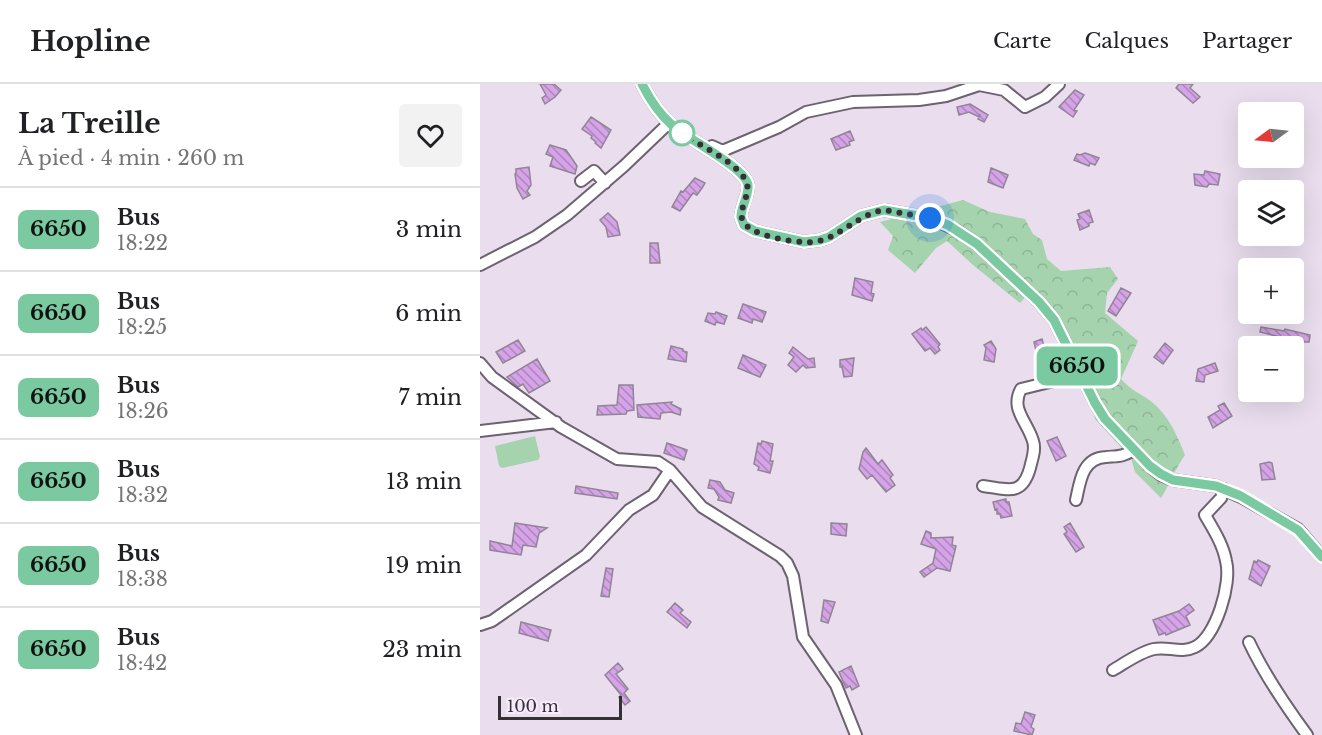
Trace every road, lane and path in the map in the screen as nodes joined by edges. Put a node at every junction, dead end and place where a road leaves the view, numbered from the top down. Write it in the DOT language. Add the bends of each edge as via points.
graph roads {
  1 [pos="642,84"];
  2 [pos="1059,84"];
  3 [pos="669,123"];
  4 [pos="695,141"];
  5 [pos="581,181"];
  6 [pos="605,183"];
  7 [pos="480,265"];
  8 [pos="480,363"];
  9 [pos="1082,378"];
  10 [pos="556,422"];
  11 [pos="480,431"];
  12 [pos="1133,450"];
  13 [pos="670,470"];
  14 [pos="982,486"];
  15 [pos="1224,489"];
  16 [pos="1077,501"];
  17 [pos="1322,557"];
  18 [pos="480,625"];
  19 [pos="1249,642"];
  20 [pos="1113,670"];
  21 [pos="856,735"];
  22 [pos="1307,735"];
  1 -- 3 [label="street"];
  2 -- 4 [label="street" via="1025,108 1004,90 979,85 919,100 825,107 723,151"];
  3 -- 4 [label="street"];
  3 -- 6 [label="street"];
  4 -- 9 [label="street" via="745,179 748,186 742,221 755,231 812,242 838,232 861,216 884,210 930,218 956,230 977,244 1039,302 1054,320"];
  5 -- 6 [label="street" via="594,171"];
  6 -- 7 [label="street" via="547,229"];
  8 -- 10 [label="street" via="492,377"];
  9 -- 12 [label="street" via="1105,419"];
  9 -- 14 [label="street" via="1021,389 1017,406 1035,451 1027,480 1014,490"];
  10 -- 11 [label="street"];
  10 -- 13 [label="street" via="617,459 658,462"];
  12 -- 15 [label="street" via="1167,477"];
  12 -- 16 [label="street" via="1122,457 1094,460 1085,468"];
  13 -- 18 [label="street" via="653,495 628,510 586,555 492,621"];
  13 -- 21 [label="street" via="702,507 787,563 793,576 803,637 836,685"];
  15 -- 17 [label="street" via="1298,530"];
  15 -- 20 [label="street" via="1205,515 1227,561 1228,578 1210,634 1193,648 1154,649"];
  19 -- 22 [label="street" via="1279,697"];
}
